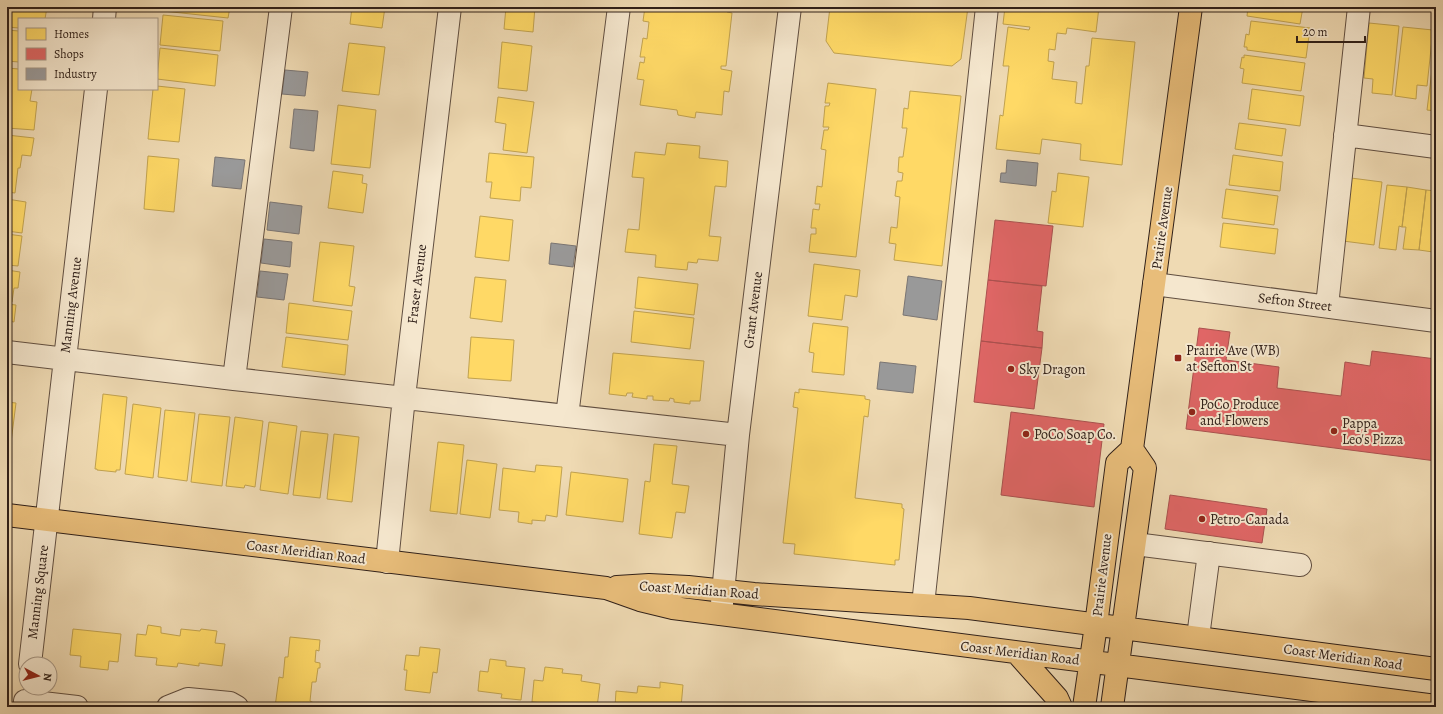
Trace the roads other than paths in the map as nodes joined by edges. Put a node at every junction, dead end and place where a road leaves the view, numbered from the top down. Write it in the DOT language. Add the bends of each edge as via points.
graph roads {
  1 [pos="105,7"];
  2 [pos="281,7"];
  3 [pos="450,7"];
  4 [pos="619,7"];
  5 [pos="790,7"];
  6 [pos="987,7"];
  7 [pos="1191,7"];
  8 [pos="1359,7"];
  9 [pos="104,18"];
  10 [pos="96,90"];
  11 [pos="1345,135"];
  12 [pos="1436,147"];
  13 [pos="1154,284"];
  14 [pos="1327,306"];
  15 [pos="1436,321"];
  16 [pos="7,352"];
  17 [pos="65,358"];
  18 [pos="234,379"];
  19 [pos="404,397"];
  20 [pos="567,416"];
  21 [pos="738,435"];
  22 [pos="1132,449"];
  23 [pos="7,516"];
  24 [pos="47,520"];
  25 [pos="1135,544"];
  26 [pos="1209,553"];
  27 [pos="387,562"];
  28 [pos="1300,565"];
  29 [pos="606,588"];
  30 [pos="723,590"];
  31 [pos="923,605"];
  32 [pos="721,614"];
  33 [pos="1096,625"];
  34 [pos="1122,628"];
  35 [pos="1198,637"];
  36 [pos="1017,653"];
  37 [pos="31,656"];
  38 [pos="1091,661"];
  39 [pos="1118,665"];
  40 [pos="1436,669"];
  41 [pos="26,699"];
  42 [pos="1436,706"];
  43 [pos="77,707"];
  44 [pos="168,707"];
  45 [pos="237,707"];
  46 [pos="1061,707"];
  47 [pos="1084,707"];
  48 [pos="1112,707"];
  1 -- 9 [label="street"];
  2 -- 18 [label="street"];
  3 -- 19 [label="street, Fraser Avenue"];
  4 -- 20 [label="street"];
  5 -- 21 [label="street, Grant Avenue"];
  6 -- 31 [label="street"];
  7 -- 13 [label="main road, Prairie Avenue"];
  8 -- 11 [label="street"];
  10 -- 17 [label="street, Manning Avenue"];
  11 -- 12 [label="street"];
  11 -- 14 [label="street"];
  13 -- 14 [label="street, Sefton Street"];
  13 -- 22 [label="main road, Prairie Avenue"];
  14 -- 15 [label="street, Sefton Street"];
  16 -- 17 [label="street"];
  17 -- 18 [label="street"];
  17 -- 24 [label="street, Manning Avenue"];
  18 -- 19 [label="street"];
  19 -- 20 [label="street"];
  19 -- 27 [label="street, Fraser Avenue"];
  20 -- 21 [label="street"];
  21 -- 30 [label="street, Grant Avenue"];
  22 -- 25 [label="main road, Prairie Avenue" via="1145,468"];
  22 -- 33 [label="main road, Prairie Avenue" via="1117,463"];
  23 -- 24 [label="main road, Coast Meridian Road"];
  24 -- 27 [label="main road, Coast Meridian Road"];
  24 -- 37 [label="street, Manning Square"];
  25 -- 26 [label="street"];
  25 -- 34 [label="main road, Prairie Avenue"];
  26 -- 28 [label="street"];
  26 -- 35 [label="street"];
  27 -- 29 [label="main road, Coast Meridian Road"];
  29 -- 30 [label="main road, Coast Meridian Road" via="668,586"];
  29 -- 32 [label="main road, Coast Meridian Road" via="673,608"];
  30 -- 31 [label="main road, Coast Meridian Road"];
  30 -- 32 [label="street, Grant Avenue"];
  31 -- 33 [label="main road, Coast Meridian Road" via="1008,612"];
  32 -- 36 [label="main road, Coast Meridian Road"];
  33 -- 34 [label="main road, Coast Meridian Road"];
  33 -- 38 [label="main road, Prairie Avenue"];
  34 -- 35 [label="main road, Coast Meridian Road"];
  34 -- 39 [label="main road, Prairie Avenue"];
  35 -- 40 [label="main road, Coast Meridian Road"];
  36 -- 38 [label="main road, Coast Meridian Road"];
  36 -- 46 [label="main road" via="1057,698"];
  38 -- 39 [label="main road, Coast Meridian Road"];
  38 -- 47 [label="main road, Prairie Avenue"];
  39 -- 42 [label="main road, Coast Meridian Road"];
  39 -- 48 [label="main road, Prairie Avenue"];
  41 -- 43 [label="street"];
  44 -- 45 [label="street" via="188,699 230,703"];
}
